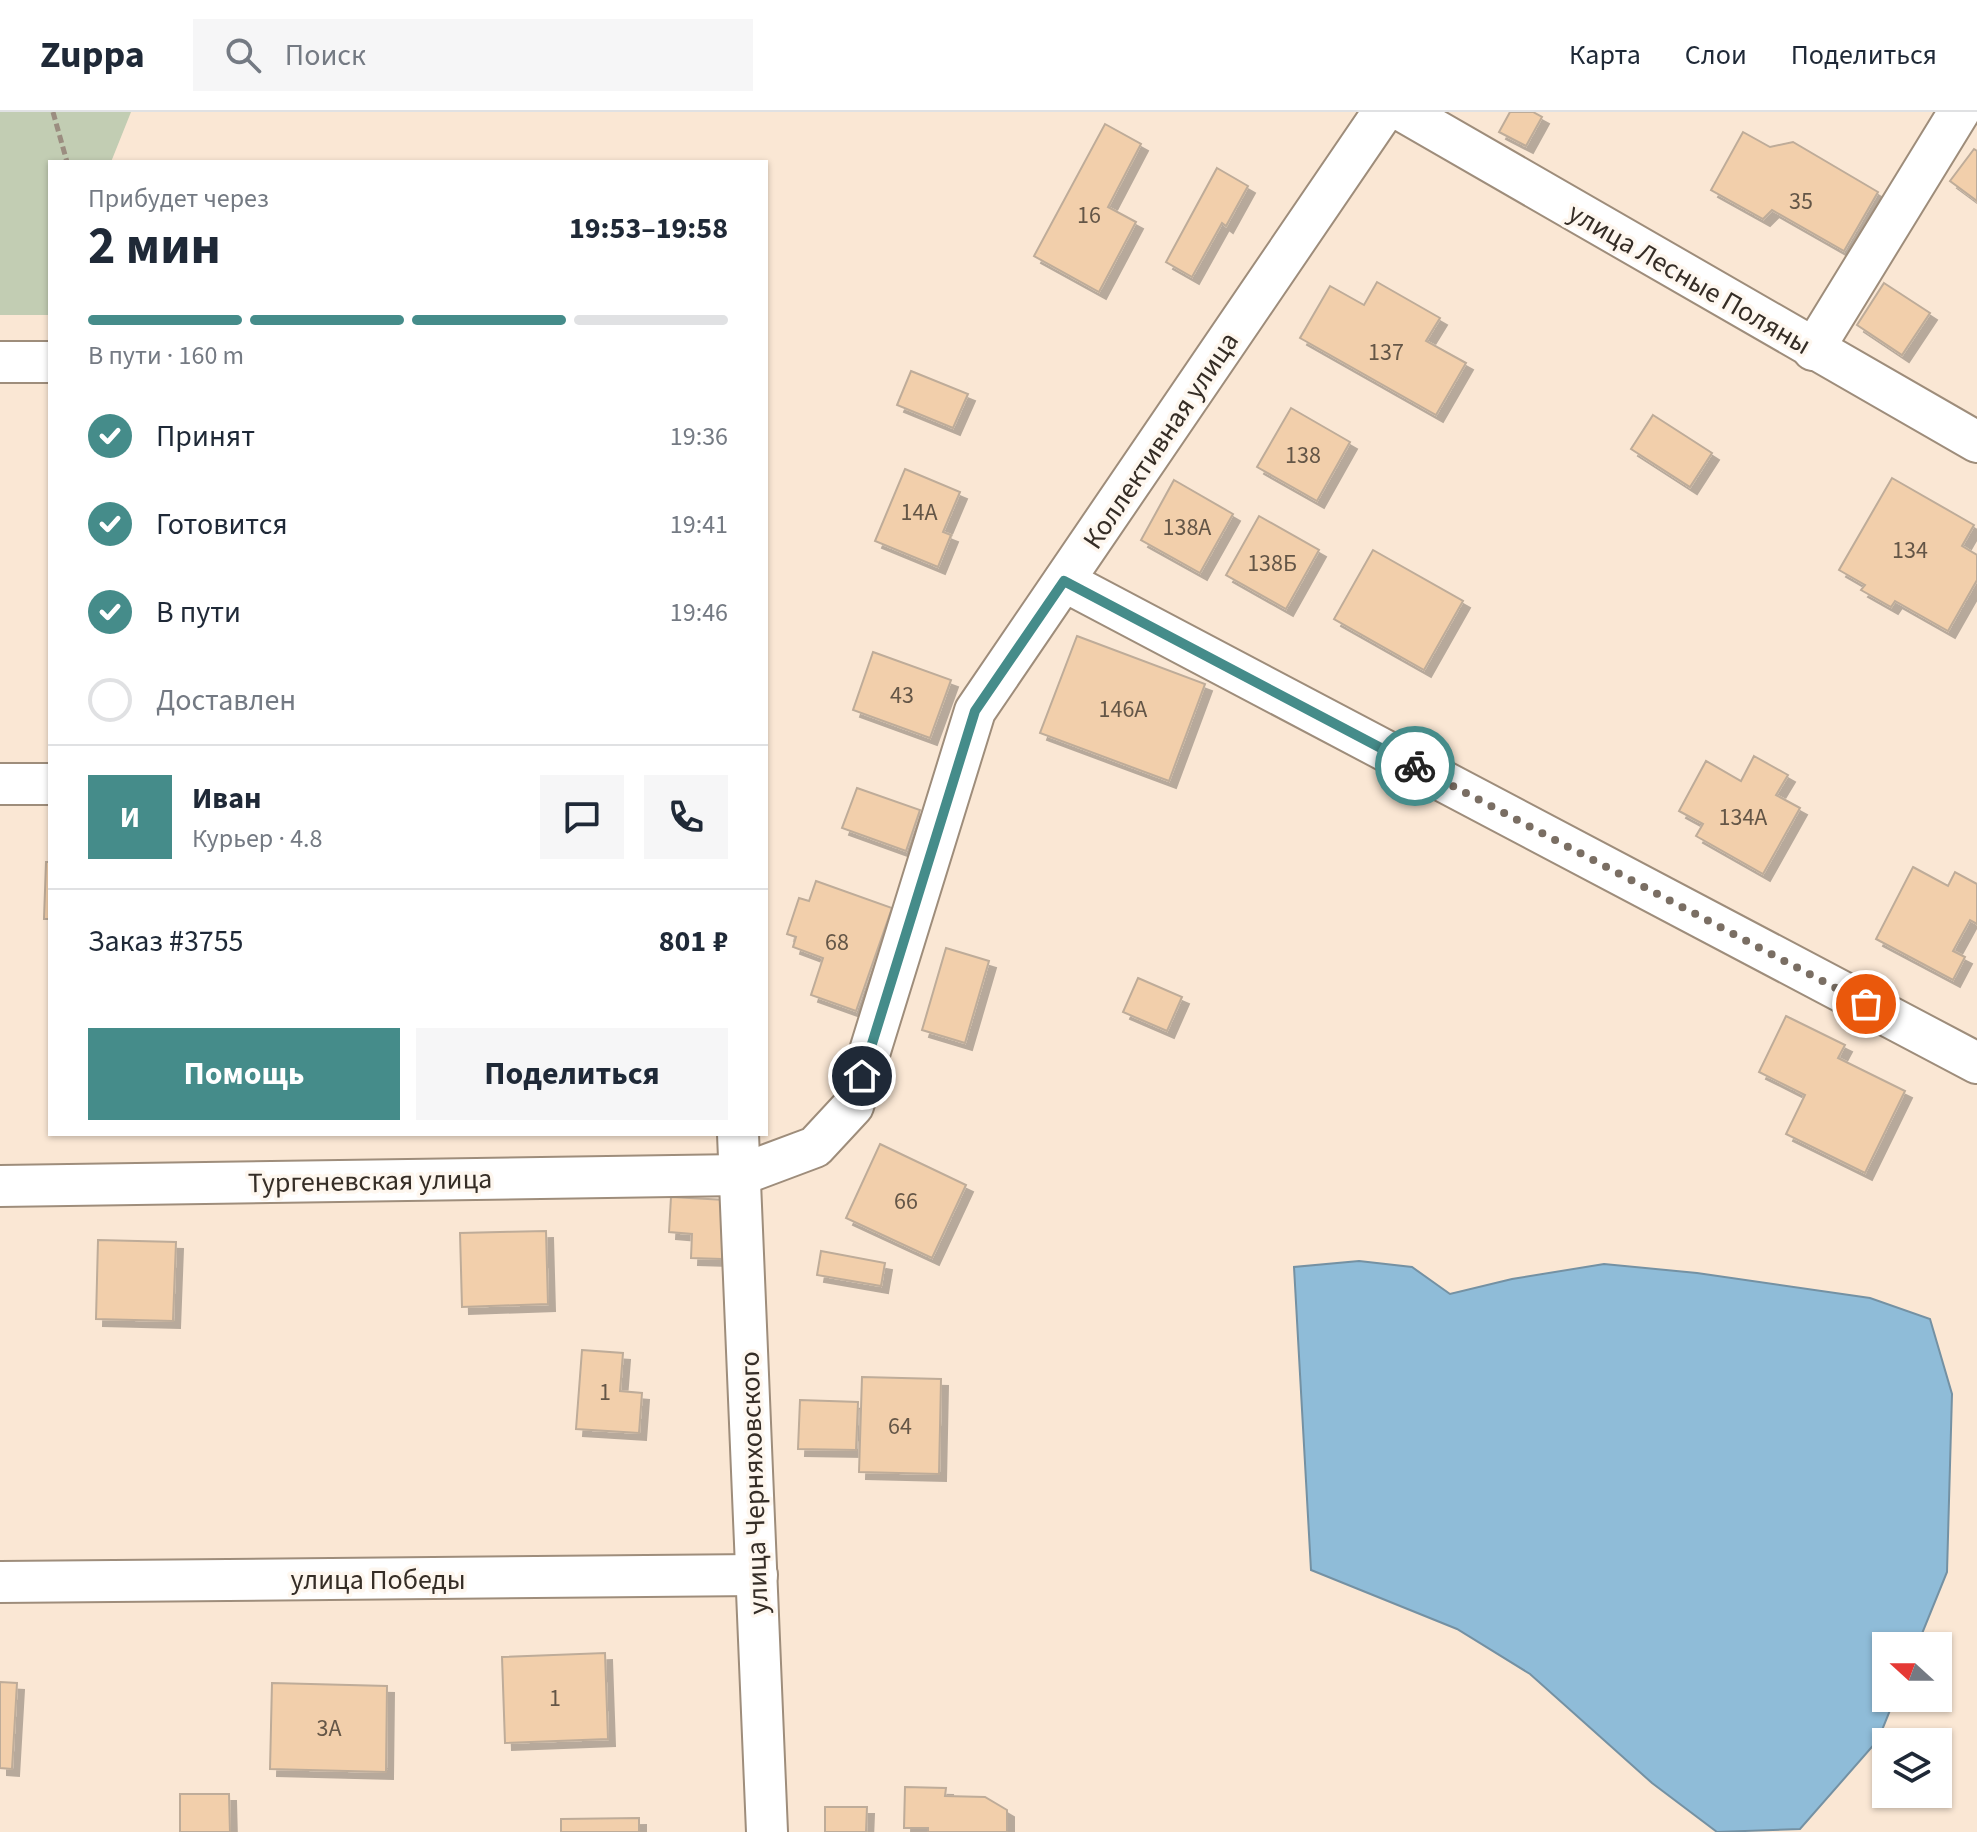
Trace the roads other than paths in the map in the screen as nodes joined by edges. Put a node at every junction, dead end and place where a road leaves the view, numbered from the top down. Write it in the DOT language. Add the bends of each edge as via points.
graph roads {
  1 [pos="1383,112"];
  2 [pos="1404,112"];
  3 [pos="1959,112"];
  4 [pos="1813,350"];
  5 [pos="0,362"];
  6 [pos="48,362"];
  7 [pos="1977,442"];
  8 [pos="1064,581"];
  9 [pos="0,784"];
  10 [pos="48,784"];
  11 [pos="1977,1063"];
  12 [pos="738,1136"];
  13 [pos="740,1175"];
  14 [pos="0,1186"];
  15 [pos="757,1575"];
  16 [pos="0,1582"];
  17 [pos="767,1832"];
  1 -- 8 [label="street, Коллективная улица"];
  2 -- 4 [label="street, улица Лесные Поляны"];
  3 -- 4 [label="street"];
  4 -- 7 [label="street, улица Лесные Поляны"];
  5 -- 6 [label="street"];
  8 -- 11 [label="street"];
  8 -- 13 [label="street, Коллективная улица" via="975,711 853,1106 815,1147"];
  9 -- 10 [label="street"];
  12 -- 13 [label="street, улица Черняховского"];
  13 -- 14 [label="street, Тургеневская улица"];
  13 -- 15 [label="street, улица Черняховского"];
  15 -- 16 [label="street, улица Победы"];
  15 -- 17 [label="street, улица Черняховского"];
}
